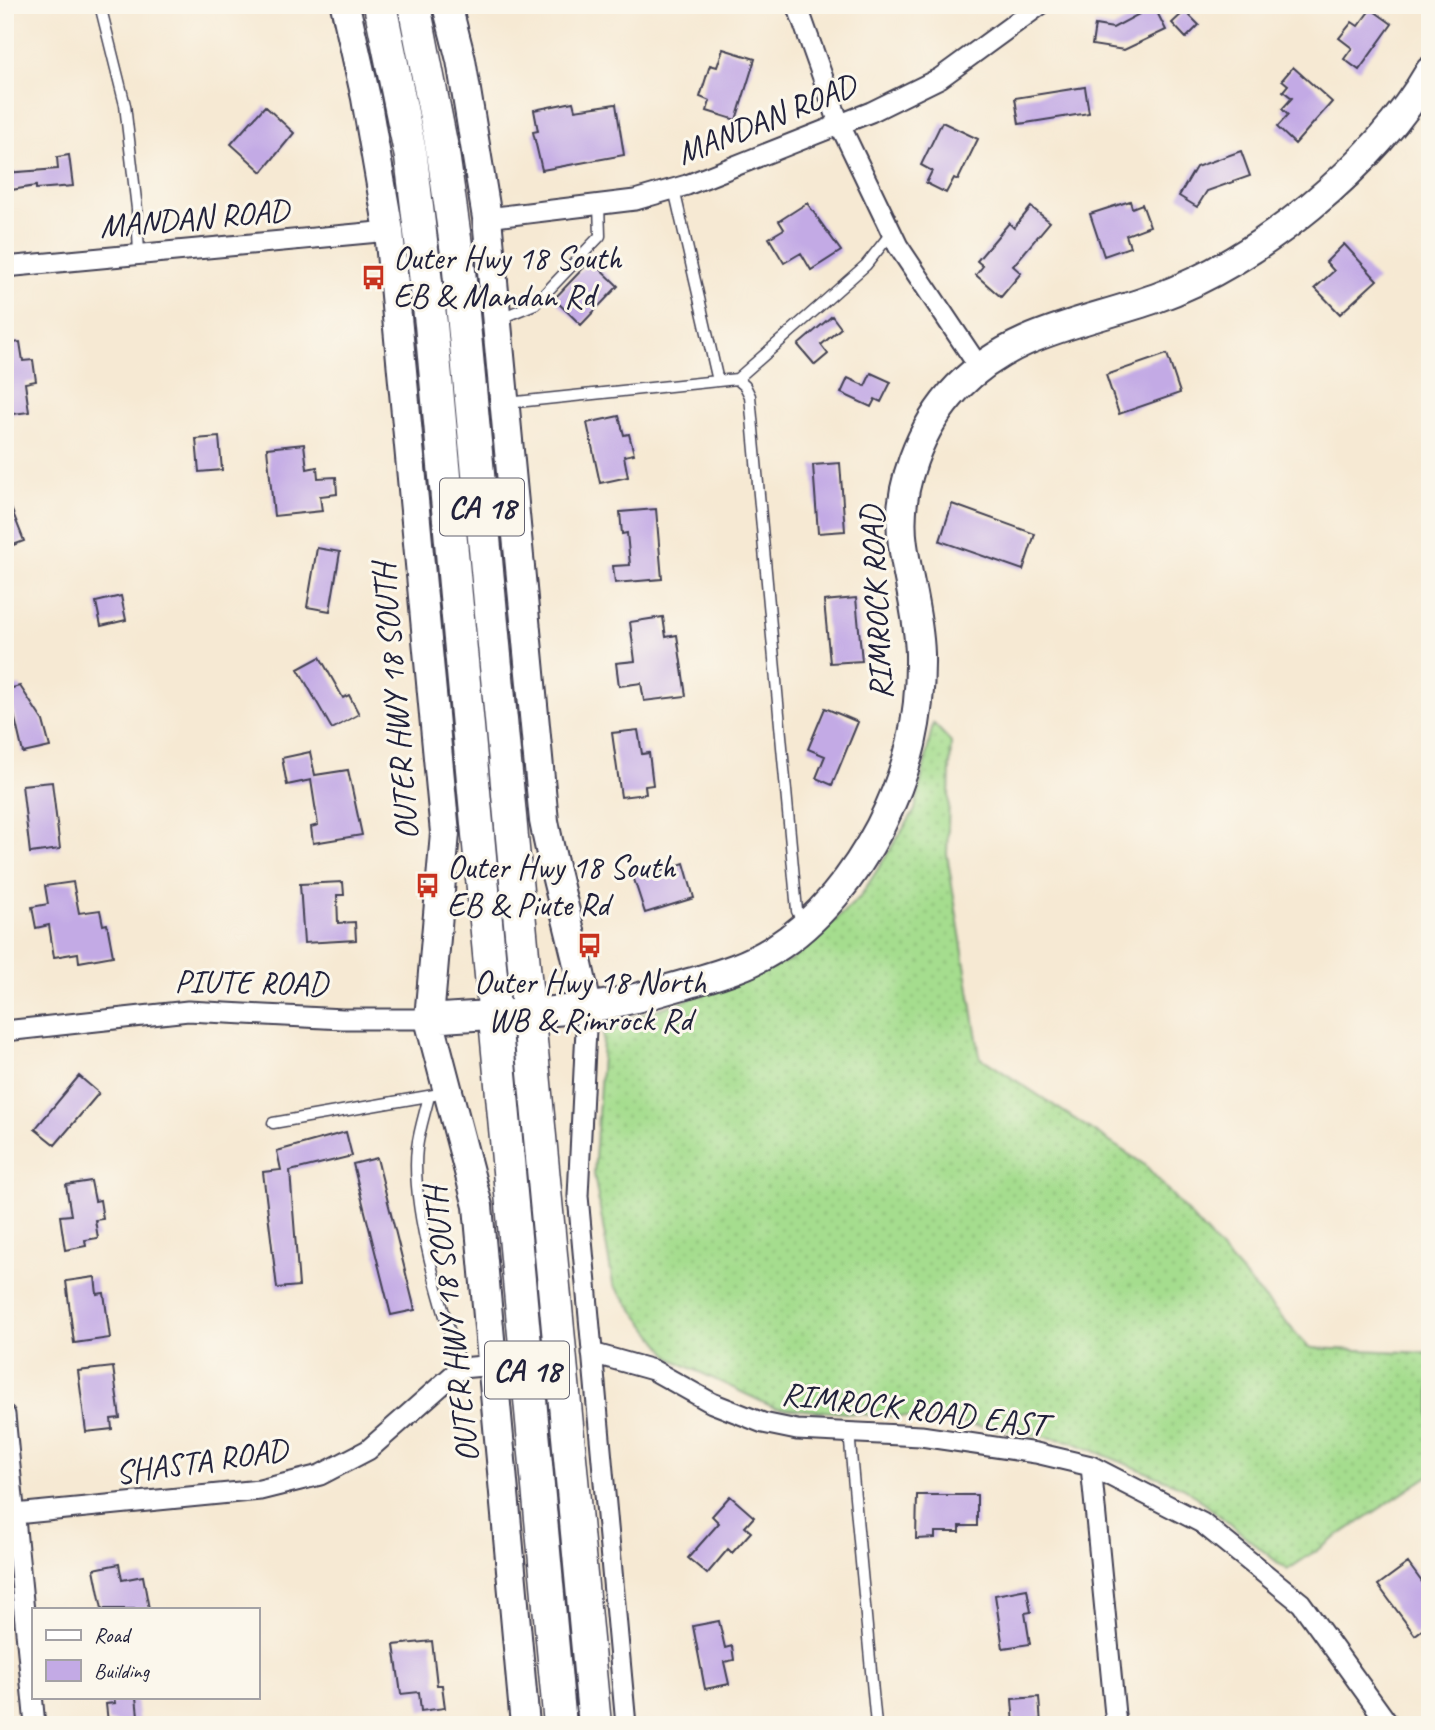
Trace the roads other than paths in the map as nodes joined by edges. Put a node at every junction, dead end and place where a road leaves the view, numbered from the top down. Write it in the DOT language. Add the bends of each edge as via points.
graph roads {
  1 [pos="100,5"];
  2 [pos="345,5"];
  3 [pos="380,5"];
  4 [pos="414,5"];
  5 [pos="447,5"];
  6 [pos="797,5"];
  7 [pos="1040,5"];
  8 [pos="1430,71"];
  9 [pos="839,123"];
  10 [pos="674,189"];
  11 [pos="599,204"];
  12 [pos="487,218"];
  13 [pos="389,231"];
  14 [pos="892,232"];
  15 [pos="139,255"];
  16 [pos="5,267"];
  17 [pos="495,320"];
  18 [pos="979,367"];
  19 [pos="737,379"];
  20 [pos="718,381"];
  21 [pos="504,404"];
  22 [pos="805,926"];
  23 [pos="587,1008"];
  24 [pos="529,1012"];
  25 [pos="495,1014"];
  26 [pos="429,1019"];
  27 [pos="5,1031"];
  28 [pos="439,1094"];
  29 [pos="273,1123"];
  30 [pos="592,1353"];
  31 [pos="495,1365"];
  32 [pos="461,1368"];
  33 [pos="5,1415"];
  34 [pos="849,1432"];
  35 [pos="1091,1466"];
  36 [pos="10,1514"];
  37 [pos="35,1725"];
  38 [pos="526,1725"];
  39 [pos="559,1725"];
  40 [pos="595,1725"];
  41 [pos="626,1725"];
  42 [pos="876,1725"];
  43 [pos="1116,1725"];
  44 [pos="1389,1725"];
  1 -- 15 [label="lane" via="125,105"];
  2 -- 13 [label="street, OUTER HWY 18 SOUTH"];
  3 -- 25 [label="main road, CA 18" via="411,157 430,310"];
  4 -- 24 [label="main road, CA 18" via="458,260"];
  5 -- 12 [label="street" via="461,60"];
  6 -- 9 [label="street"];
  7 -- 9 [label="street, MANDAN ROAD" via="940,78"];
  8 -- 18 [label="street, RIMROCK ROAD" via="1384,135 1270,238 1158,298 1034,335"];
  9 -- 10 [label="street, MANDAN ROAD"];
  9 -- 14 [label="street"];
  10 -- 11 [label="street, MANDAN ROAD"];
  10 -- 20 [label="lane"];
  11 -- 12 [label="street, MANDAN ROAD"];
  11 -- 17 [label="lane" via="600,236 535,304"];
  12 -- 17 [label="street"];
  13 -- 15 [label="street, MANDAN ROAD"];
  13 -- 26 [label="street, OUTER HWY 18 SOUTH" via="445,833"];
  14 -- 18 [label="street"];
  14 -- 19 [label="lane" via="866,265"];
  15 -- 16 [label="street, MANDAN ROAD"];
  17 -- 21 [label="street"];
  18 -- 22 [label="street, RIMROCK ROAD" via="956,389 922,440 904,496 902,540 920,655 915,738 898,790 849,878"];
  19 -- 20 [label="lane"];
  19 -- 22 [label="lane" via="750,396 797,911"];
  20 -- 21 [label="lane"];
  21 -- 23 [label="street" via="544,821"];
  22 -- 23 [label="street, RIMROCK ROAD" via="771,951 726,973"];
  23 -- 24 [label="street, RIMROCK ROAD"];
  23 -- 30 [label="street" via="578,1196"];
  24 -- 25 [label="street, RIMROCK ROAD"];
  24 -- 40 [label="main road, CA 18"];
  25 -- 26 [label="street, PIUTE ROAD"];
  25 -- 39 [label="main road, CA 18"];
  26 -- 27 [label="street, PIUTE ROAD" via="343,1020 188,1011"];
  26 -- 28 [label="street, OUTER HWY 18 SOUTH"];
  28 -- 29 [label="lane"];
  28 -- 31 [label="street, OUTER HWY 18 SOUTH" via="478,1206"];
  28 -- 32 [label="lane" via="416,1150 418,1198 442,1308"];
  30 -- 34 [label="street, RIMROCK ROAD EAST" via="653,1370 712,1403 763,1423"];
  30 -- 41 [label="street"];
  31 -- 32 [label="street"];
  31 -- 38 [label="street, OUTER HWY 18 SOUTH"];
  32 -- 36 [label="street, SHASTA ROAD" via="368,1450 320,1475 260,1490"];
  33 -- 36 [label="street"];
  34 -- 35 [label="street, RIMROCK ROAD EAST" via="921,1436"];
  34 -- 42 [label="lane"];
  35 -- 43 [label="street"];
  35 -- 44 [label="street, RIMROCK ROAD EAST" via="1202,1523 1301,1603"];
  36 -- 37 [label="street"];
}
